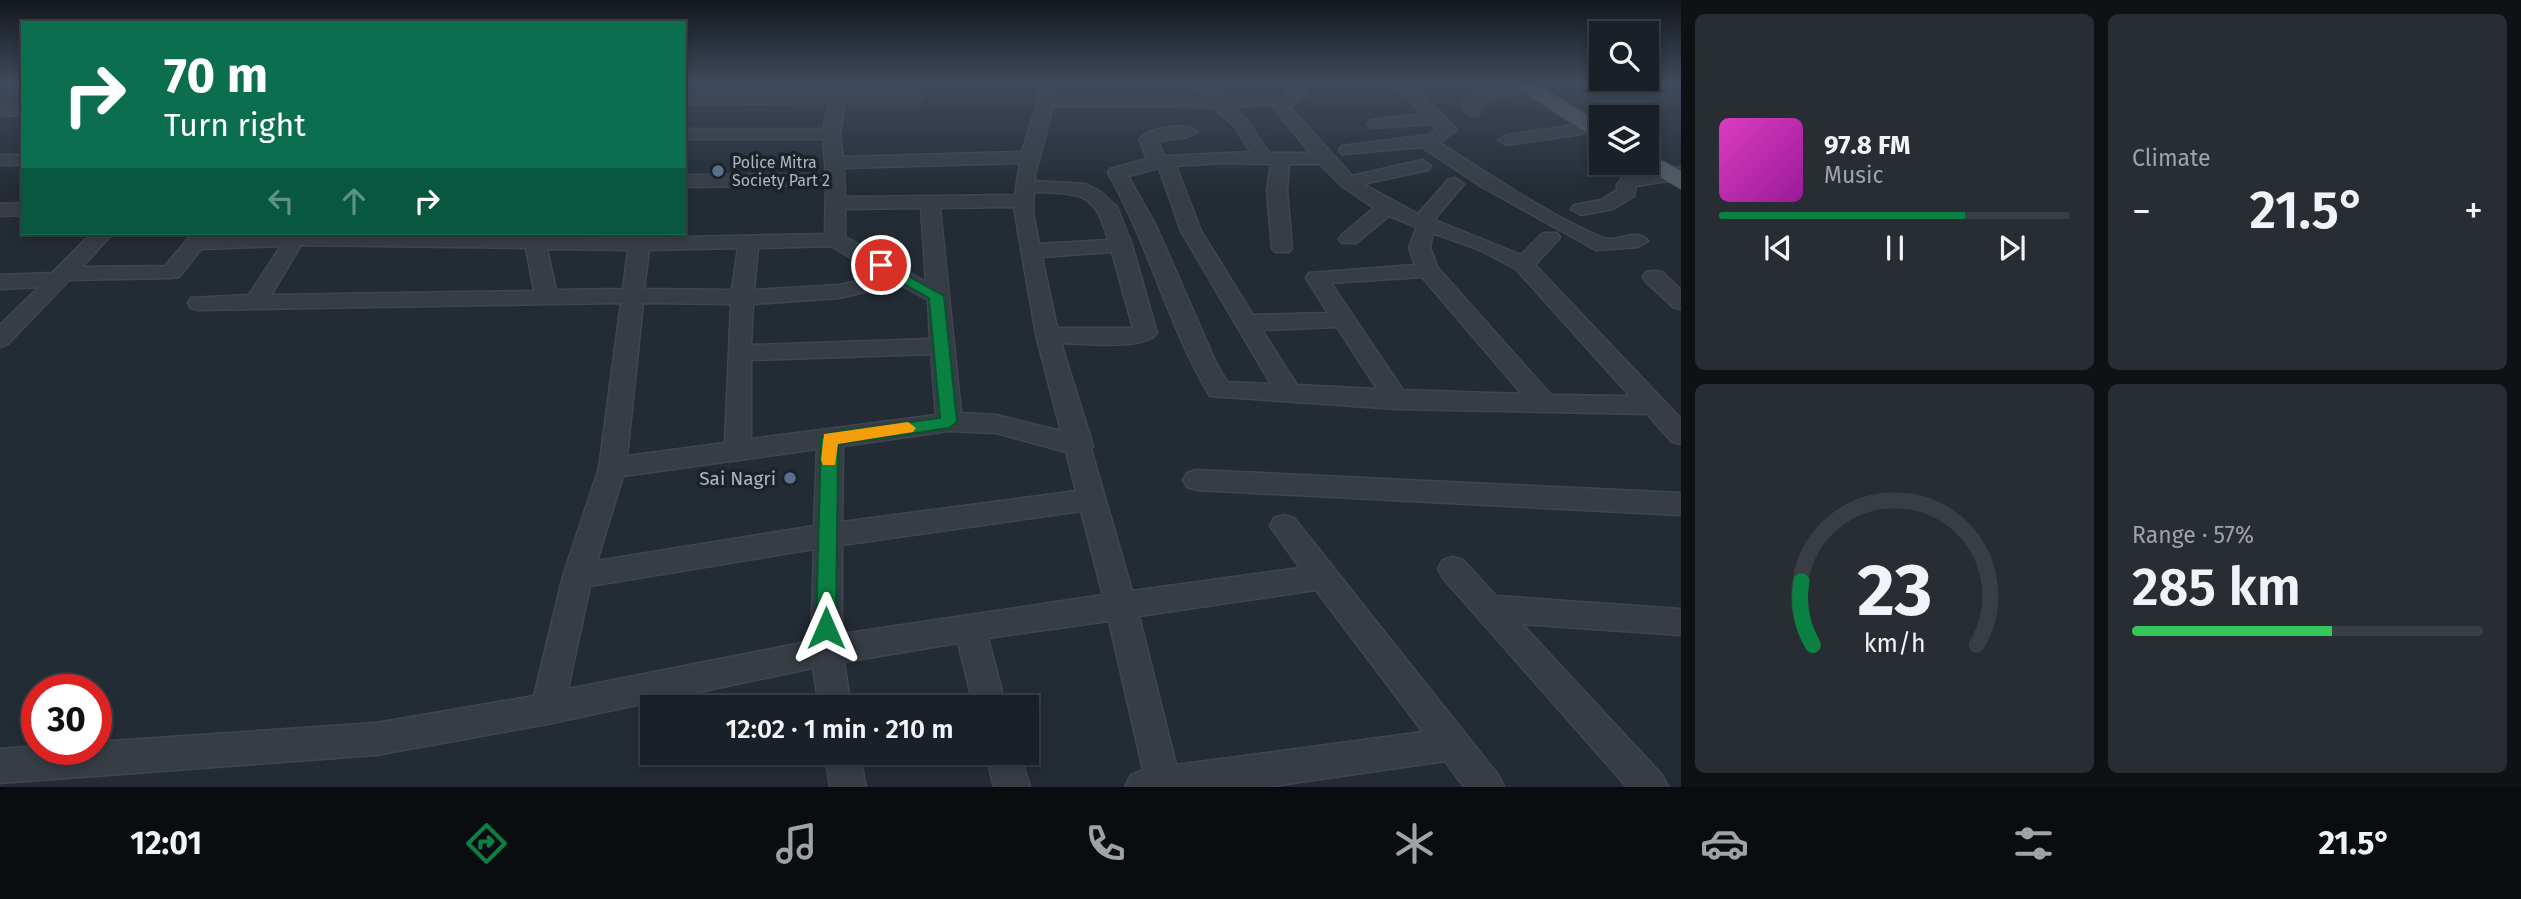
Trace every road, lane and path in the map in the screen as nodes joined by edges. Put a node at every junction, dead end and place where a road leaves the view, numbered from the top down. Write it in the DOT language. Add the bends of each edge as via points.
graph roads {
  1 [pos="834,120"];
  2 [pos="1039,120"];
  3 [pos="1179,120"];
  4 [pos="1236,120"];
  5 [pos="1289,120"];
  6 [pos="1414,120"];
  7 [pos="1439,120"];
  8 [pos="1377,124"];
  9 [pos="1589,128"];
  10 [pos="1188,132"];
  11 [pos="686,134"];
  12 [pos="831,134"];
  13 [pos="1507,140"];
  14 [pos="1425,141"];
  15 [pos="1348,150"];
  16 [pos="1203,156"];
  17 [pos="1030,157"];
  18 [pos="1272,158"];
  19 [pos="1327,159"];
  20 [pos="1659,159"];
  21 [pos="0,160"];
  22 [pos="21,160"];
  23 [pos="1161,161"];
  24 [pos="1422,166"];
  25 [pos="1659,166"];
  26 [pos="835,171"];
  27 [pos="1678,175"];
  28 [pos="686,181"];
  29 [pos="1349,182"];
  30 [pos="1455,184"];
  31 [pos="1025,193"];
  32 [pos="930,202"];
  33 [pos="836,203"];
  34 [pos="1388,207"];
  35 [pos="21,209"];
  36 [pos="1581,209"];
  37 [pos="0,210"];
  38 [pos="1424,223"];
  39 [pos="101,235"];
  40 [pos="1550,237"];
  41 [pos="199,238"];
  42 [pos="1349,239"];
  43 [pos="295,240"];
  44 [pos="835,240"];
  45 [pos="749,241"];
  46 [pos="1638,241"];
  47 [pos="535,242"];
  48 [pos="639,244"];
  49 [pos="1122,245"];
  50 [pos="1282,248"];
  51 [pos="1030,250"];
  52 [pos="1522,265"];
  53 [pos="1428,270"];
  54 [pos="60,276"];
  55 [pos="1654,277"];
  56 [pos="902,278"];
  57 [pos="0,282"];
  58 [pos="635,296"];
  59 [pos="936,296"];
  60 [pos="741,298"];
  61 [pos="547,299"];
  62 [pos="256,302"];
  63 [pos="1681,302"];
  64 [pos="199,303"];
  65 [pos="1346,319"];
  66 [pos="1246,323"];
  67 [pos="1047,335"];
  68 [pos="0,339"];
  69 [pos="940,346"];
  70 [pos="740,353"];
  71 [pos="1289,393"];
  72 [pos="1397,400"];
  73 [pos="1543,402"];
  74 [pos="1653,405"];
  75 [pos="949,422"];
  76 [pos="1681,435"];
  77 [pos="830,439"];
  78 [pos="1080,446"];
  79 [pos="737,451"];
  80 [pos="612,468"];
  81 [pos="1196,480"];
  82 [pos="1094,499"];
  83 [pos="1681,504"];
  84 [pos="1284,526"];
  85 [pos="826,536"];
  86 [pos="1453,569"];
  87 [pos="578,576"];
  88 [pos="1323,577"];
  89 [pos="1121,606"];
  90 [pos="1488,608"];
  91 [pos="1681,622"];
  92 [pos="969,627"];
  93 [pos="825,651"];
  94 [pos="833,695"];
  95 [pos="987,695"];
  96 [pos="547,709"];
  97 [pos="1452,744"];
  98 [pos="844,765"];
  99 [pos="1006,765"];
  100 [pos="0,766"];
  101 [pos="1157,786"];
  102 [pos="848,787"];
  103 [pos="1012,787"];
  104 [pos="1486,787"];
  105 [pos="1650,787"];
  1 -- 12 [label="street"];
  2 -- 17 [label="street"];
  3 -- 10 [label="street"];
  4 -- 18 [label="street"];
  5 -- 19 [label="street"];
  6 -- 8 [label="street"];
  7 -- 14 [label="street" via="1447,129"];
  9 -- 13 [label="street"];
  10 -- 16 [label="street"];
  10 -- 23 [label="street" via="1148,139"];
  11 -- 12 [label="street"];
  12 -- 26 [label="street"];
  14 -- 15 [label="street"];
  14 -- 46 [label="street" via="1489,183 1603,246"];
  16 -- 18 [label="street"];
  16 -- 23 [label="street"];
  17 -- 26 [label="street"];
  17 -- 31 [label="street"];
  18 -- 19 [label="street"];
  18 -- 50 [label="street"];
  19 -- 29 [label="street"];
  20 -- 27 [label="main road"];
  21 -- 22 [label="street"];
  23 -- 66 [label="street" via="1191,231"];
  23 -- 71 [label="street" via="1118,173 1156,243 1201,360 1219,390"];
  24 -- 29 [label="street"];
  25 -- 27 [label="main road"];
  26 -- 28 [label="street"];
  26 -- 33 [label="street"];
  27 -- 36 [label="street" via="1630,181 1627,192 1610,202"];
  29 -- 34 [label="street"];
  30 -- 38 [label="street"];
  31 -- 32 [label="street"];
  31 -- 49 [label="street" via="1068,187 1088,192 1114,216"];
  31 -- 51 [label="street"];
  32 -- 33 [label="street"];
  32 -- 59 [label="street"];
  33 -- 44 [label="street"];
  34 -- 38 [label="street"];
  34 -- 42 [label="street"];
  35 -- 37 [label="street"];
  38 -- 52 [label="street" via="1503,252"];
  38 -- 53 [label="street" via="1418,252"];
  39 -- 54 [label="street"];
  40 -- 52 [label="street"];
  41 -- 43 [label="street"];
  41 -- 54 [label="street" via="171,272"];
  43 -- 47 [label="street"];
  43 -- 62 [label="street"];
  44 -- 45 [label="street"];
  44 -- 56 [label="street"];
  45 -- 48 [label="street"];
  45 -- 60 [label="street"];
  47 -- 48 [label="street"];
  47 -- 61 [label="street"];
  48 -- 58 [label="street"];
  49 -- 51 [label="street"];
  49 -- 67 [label="street" via="1145,334"];
  51 -- 67 [label="street"];
  52 -- 74 [label="street"];
  53 -- 65 [label="street" via="1317,278"];
  53 -- 73 [label="street"];
  54 -- 57 [label="street"];
  54 -- 68 [label="street"];
  55 -- 63 [label="street"];
  56 -- 59 [label="street"];
  56 -- 60 [label="street" via="836,290"];
  58 -- 60 [label="street"];
  58 -- 61 [label="street"];
  58 -- 80 [label="street"];
  59 -- 69 [label="street"];
  60 -- 70 [label="street"];
  61 -- 62 [label="street"];
  62 -- 64 [label="street"];
  65 -- 66 [label="street"];
  65 -- 72 [label="street"];
  66 -- 71 [label="street"];
  67 -- 78 [label="street"];
  69 -- 70 [label="street"];
  69 -- 75 [label="street"];
  70 -- 79 [label="street"];
  71 -- 72 [label="street"];
  72 -- 73 [label="street"];
  73 -- 74 [label="street"];
  74 -- 76 [label="street"];
  75 -- 77 [label="street"];
  75 -- 78 [label="street" via="996,424"];
  77 -- 79 [label="street"];
  77 -- 85 [label="street"];
  78 -- 82 [label="street"];
  79 -- 80 [label="street"];
  80 -- 87 [label="street"];
  81 -- 83 [label="street"];
  82 -- 85 [label="street"];
  82 -- 89 [label="street"];
  84 -- 88 [label="street"];
  85 -- 87 [label="street"];
  85 -- 93 [label="street"];
  86 -- 90 [label="street"];
  87 -- 96 [label="street"];
  88 -- 89 [label="street"];
  88 -- 97 [label="street"];
  89 -- 92 [label="street"];
  89 -- 101 [label="street"];
  90 -- 91 [label="street"];
  90 -- 105 [label="street"];
  92 -- 93 [label="street"];
  92 -- 95 [label="street"];
  93 -- 94 [label="street"];
  93 -- 96 [label="street"];
  96 -- 100 [label="street" via="376,739"];
  97 -- 101 [label="street"];
  97 -- 104 [label="street"];
  98 -- 102 [label="street"];
  99 -- 103 [label="street"];
}
